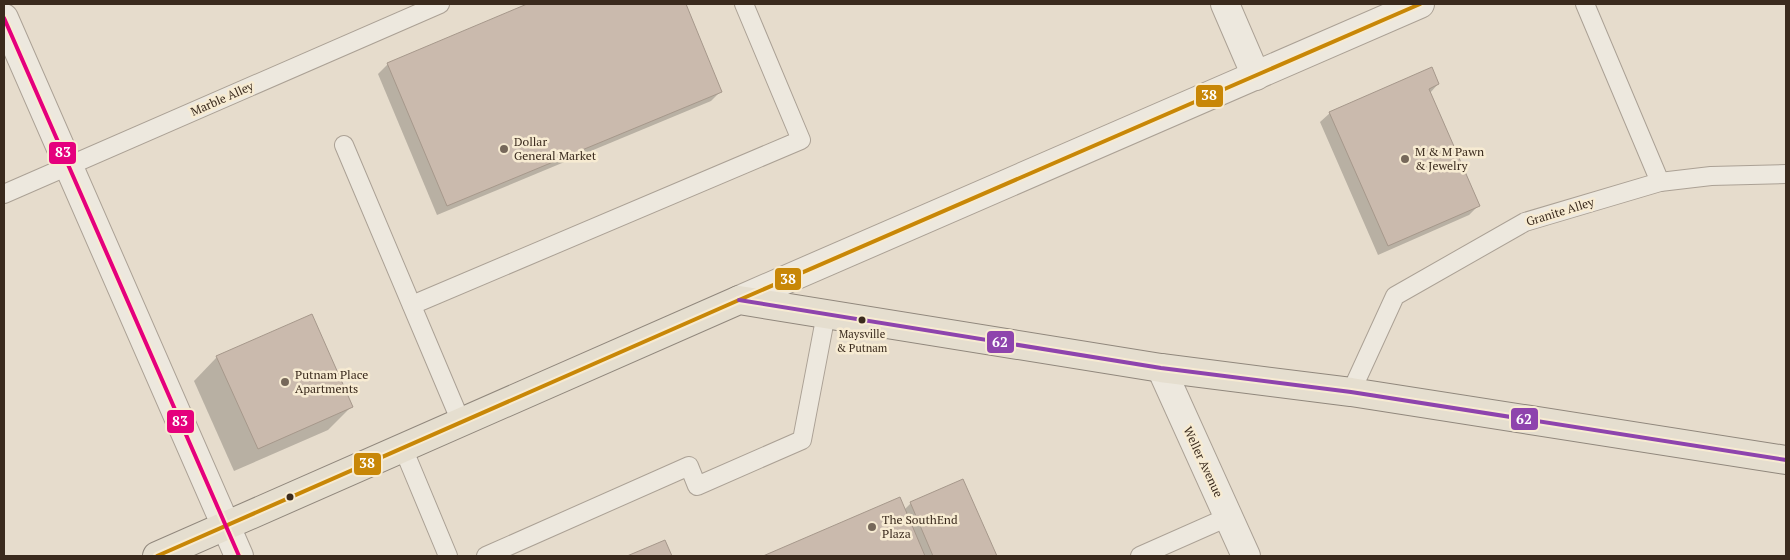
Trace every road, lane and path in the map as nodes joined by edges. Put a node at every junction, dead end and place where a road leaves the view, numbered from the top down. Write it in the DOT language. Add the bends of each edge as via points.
graph roads {
  1 [pos="440,4"];
  2 [pos="744,4"];
  3 [pos="1225,4"];
  4 [pos="1420,4"];
  5 [pos="1585,4"];
  6 [pos="4,18"];
  7 [pos="1256,76"];
  8 [pos="344,145"];
  9 [pos="68,166"];
  10 [pos="1786,174"];
  11 [pos="1660,182"];
  12 [pos="4,194"];
  13 [pos="738,300"];
  14 [pos="412,305"];
  15 [pos="826,314"];
  16 [pos="1160,368"];
  17 [pos="1351,392"];
  18 [pos="461,422"];
  19 [pos="403,448"];
  20 [pos="1786,460"];
  21 [pos="1228,517"];
  22 [pos="225,526"];
  23 [pos="157,556"];
  24 [pos="238,556"];
  25 [pos="448,556"];
  26 [pos="486,556"];
  27 [pos="1140,556"];
  28 [pos="1246,556"];
  1 -- 9 [label="lane, Marble Alley"];
  2 -- 14 [label="lane" via="801,140"];
  3 -- 7 [label="street"];
  4 -- 7 [label="street"];
  5 -- 11 [label="lane"];
  6 -- 9 [label="street"];
  7 -- 13 [label="street"];
  8 -- 14 [label="lane"];
  9 -- 12 [label="lane, Marble Alley"];
  9 -- 22 [label="street"];
  10 -- 11 [label="lane, Granite Alley" via="1711,176"];
  11 -- 17 [label="lane, Granite Alley" via="1525,222 1395,296"];
  13 -- 15 [label="main road"];
  13 -- 18 [label="main road"];
  14 -- 18 [label="lane"];
  15 -- 16 [label="main road"];
  15 -- 26 [label="lane" via="802,440 698,486 689,466"];
  16 -- 17 [label="main road"];
  16 -- 21 [label="street, Weller Avenue"];
  17 -- 20 [label="main road"];
  18 -- 19 [label="main road"];
  19 -- 22 [label="main road"];
  19 -- 25 [label="lane"];
  21 -- 27 [label="lane"];
  21 -- 28 [label="street, Weller Avenue"];
  22 -- 23 [label="main road"];
  22 -- 24 [label="street"];
}
